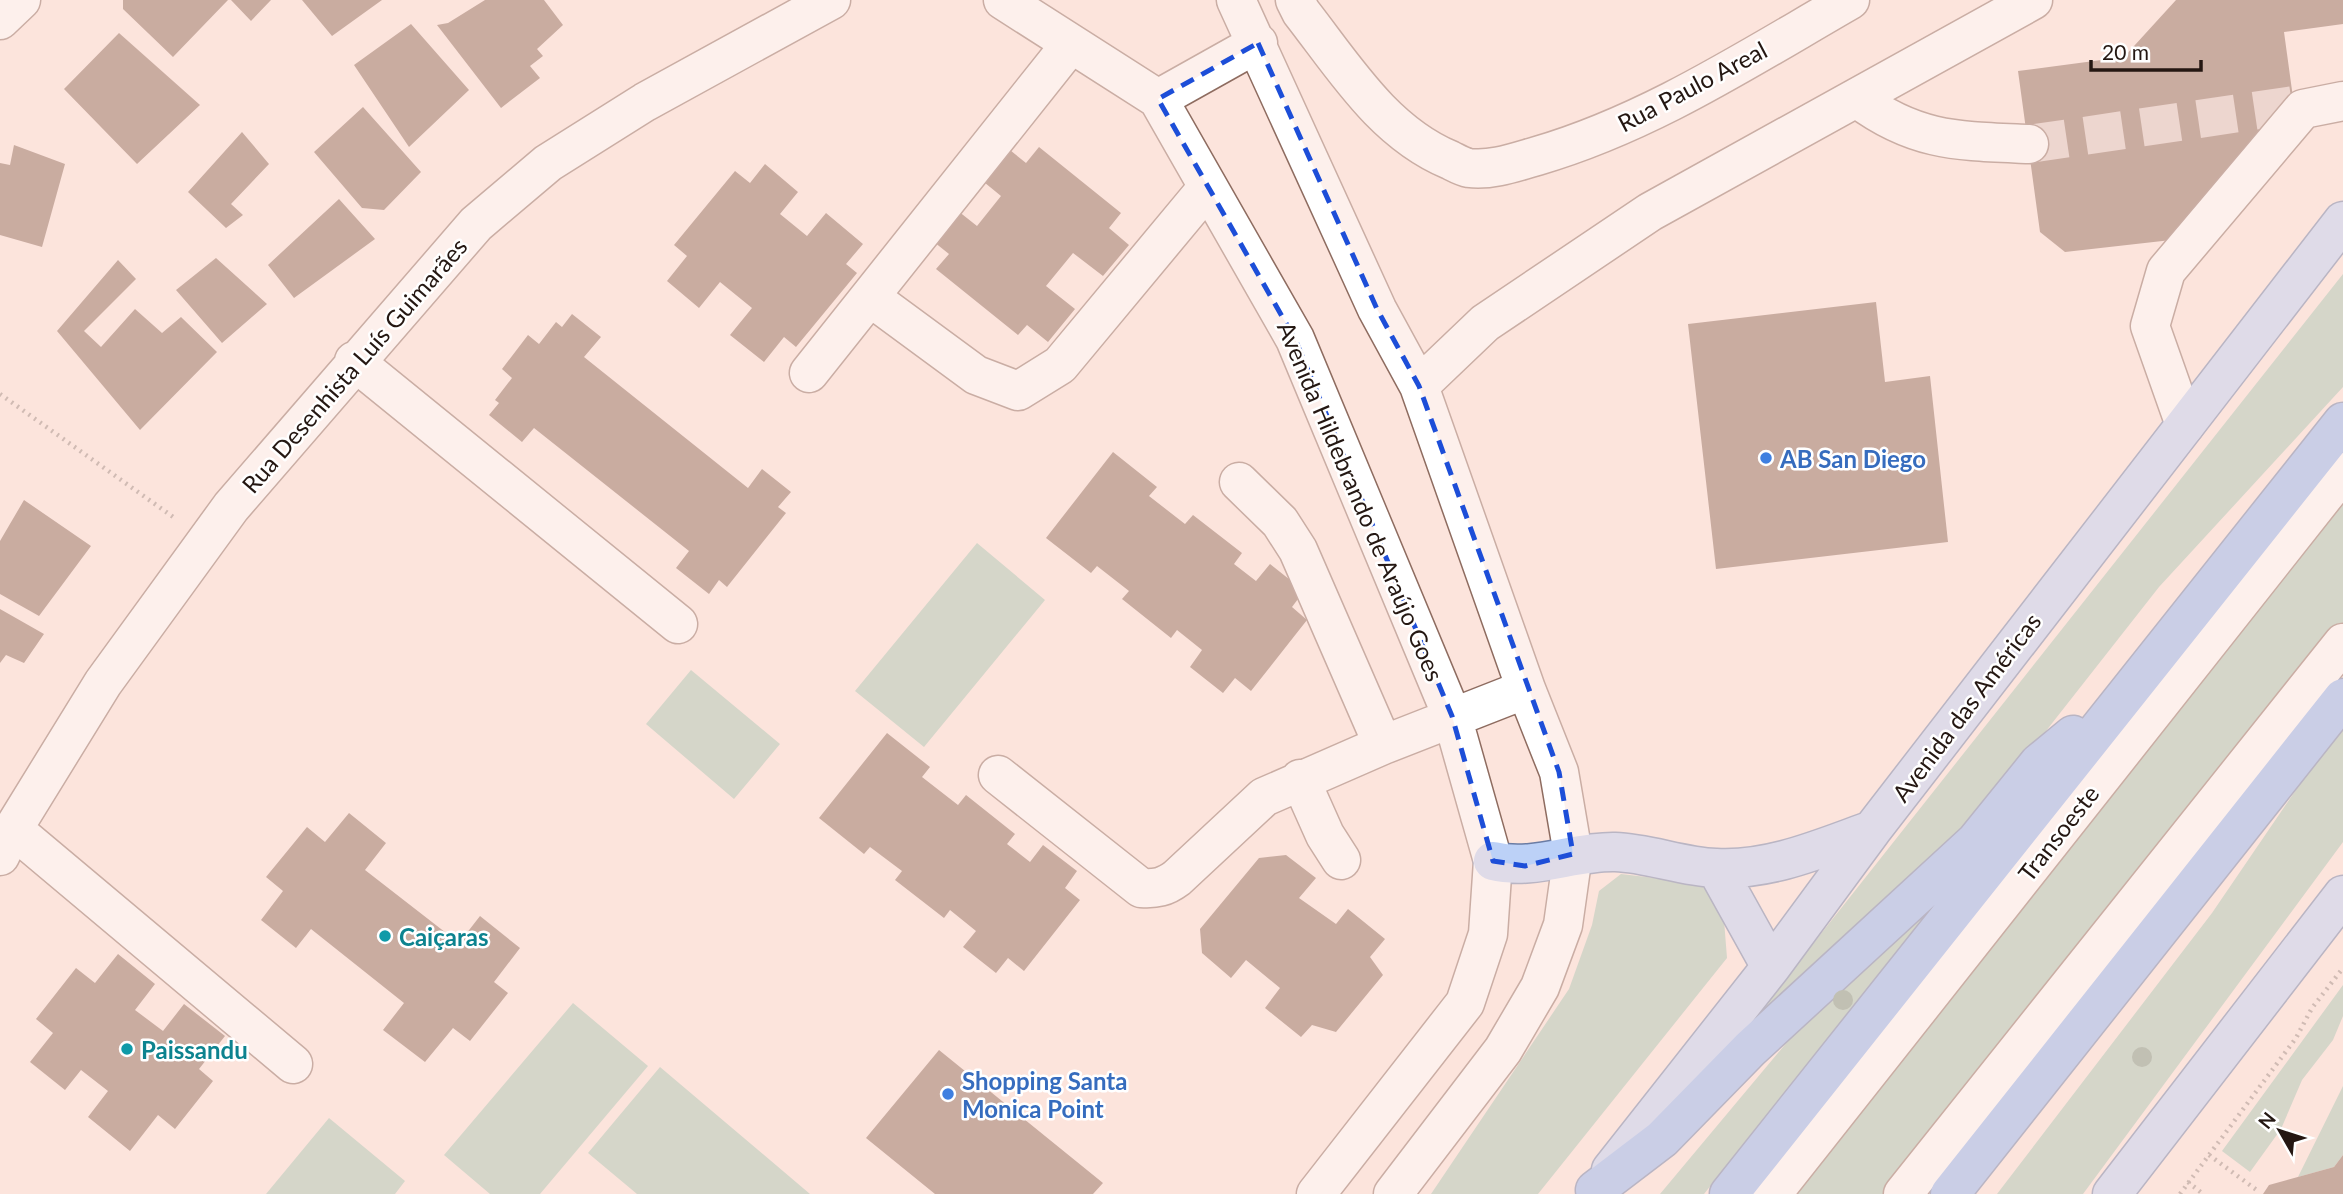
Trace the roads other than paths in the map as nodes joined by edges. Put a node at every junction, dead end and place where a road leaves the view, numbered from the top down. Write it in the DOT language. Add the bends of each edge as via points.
graph roads {
  1 [pos="21,0"];
  2 [pos="831,0"];
  3 [pos="1003,0"];
  4 [pos="1236,0"];
  5 [pos="1850,0"];
  6 [pos="2033,0"];
  7 [pos="1298,6"];
  8 [pos="0,20"];
  9 [pos="1258,43"];
  10 [pos="1070,45"];
  11 [pos="1158,99"];
  12 [pos="1858,99"];
  13 [pos="2343,101"];
  14 [pos="2028,144"];
  15 [pos="1208,187"];
  16 [pos="2343,221"];
  17 [pos="870,297"];
  18 [pos="354,361"];
  19 [pos="809,373"];
  20 [pos="1419,386"];
  21 [pos="2343,422"];
  22 [pos="2185,425"];
  23 [pos="2343,472"];
  24 [pos="1239,482"];
  25 [pos="678,624"];
  26 [pos="2343,643"];
  27 [pos="1526,689"];
  28 [pos="2343,698"];
  29 [pos="2115,712"];
  30 [pos="1452,716"];
  31 [pos="1383,745"];
  32 [pos="998,775"];
  33 [pos="1300,779"];
  34 [pos="1872,830"];
  35 [pos="7,843"];
  36 [pos="1573,854"];
  37 [pos="1341,860"];
  38 [pos="1493,861"];
  39 [pos="1716,868"];
  40 [pos="2343,895"];
  41 [pos="1771,967"];
  42 [pos="293,1064"];
  43 [pos="2020,1107"];
  44 [pos="1593,1192"];
  45 [pos="1316,1194"];
  46 [pos="1393,1194"];
  47 [pos="1729,1194"];
  48 [pos="1772,1194"];
  49 [pos="1903,1194"];
  50 [pos="1950,1194"];
  51 [pos="1981,1194"];
  52 [pos="2112,1194"];
  1 -- 8 [label="street"];
  2 -- 18 [label="street, Rua Desenhista Luís Guimarães" via="645,102 548,163 476,224"];
  3 -- 10 [label="street, Avenida Hildebrando de Araújo Goes"];
  4 -- 9 [label="street"];
  5 -- 7 [label="street, Rua Paulo Areal" via="1660,108 1573,145 1505,165 1469,168 1433,153 1395,127"];
  6 -- 12 [label="street"];
  9 -- 11 [label="street"];
  9 -- 20 [label="street" via="1377,309"];
  10 -- 11 [label="street, Avenida Hildebrando de Araújo Goes"];
  10 -- 17 [label="street"];
  11 -- 15 [label="street, Avenida Hildebrando de Araújo Goes"];
  12 -- 14 [label="street" via="1887,121 1924,134"];
  12 -- 20 [label="street" via="1650,212 1550,277 1485,323"];
  13 -- 22 [label="street" via="2299,107 2166,271 2150,326"];
  15 -- 17 [label="street" via="1060,365 1018,391 976,375"];
  15 -- 30 [label="street, Avenida Hildebrando de Araújo Goes" via="1295,339"];
  16 -- 22 [label="main road, Avenida das Américas"];
  17 -- 19 [label="street"];
  18 -- 25 [label="street"];
  18 -- 35 [label="street, Rua Desenhista Luís Guimarães" via="231,507 103,683"];
  20 -- 27 [label="street"];
  21 -- 29 [label="highway"];
  22 -- 34 [label="main road, Avenida das Américas"];
  23 -- 48 [label="street, Transoeste"];
  24 -- 31 [label="street" via="1280,522 1298,550"];
  26 -- 49 [label="street"];
  27 -- 30 [label="street"];
  27 -- 36 [label="street" via="1559,772"];
  28 -- 43 [label="highway"];
  29 -- 44 [label="highway" via="2062,742 2039,763 1976,841 1750,1049 1662,1139"];
  29 -- 47 [label="highway"];
  30 -- 31 [label="street"];
  30 -- 38 [label="street, Avenida Hildebrando de Araújo Goes"];
  31 -- 33 [label="street"];
  32 -- 33 [label="street" via="1140,888 1154,889 1177,878 1264,797"];
  33 -- 37 [label="street"];
  34 -- 39 [label="main road" via="1760,866"];
  34 -- 41 [label="main road, Avenida das Américas"];
  35 -- 42 [label="street"];
  36 -- 38 [label="main road" via="1525,866"];
  36 -- 39 [label="main road" via="1617,852"];
  36 -- 46 [label="street" via="1563,925 1540,987 1503,1050"];
  38 -- 45 [label="street, Avenida Hildebrando de Araújo Goes" via="1488,934 1465,1003"];
  39 -- 41 [label="main road"];
  40 -- 52 [label="main road"];
  41 -- 44 [label="main road, Avenida das Américas"];
  43 -- 50 [label="highway"];
  43 -- 51 [label="highway"];
}
